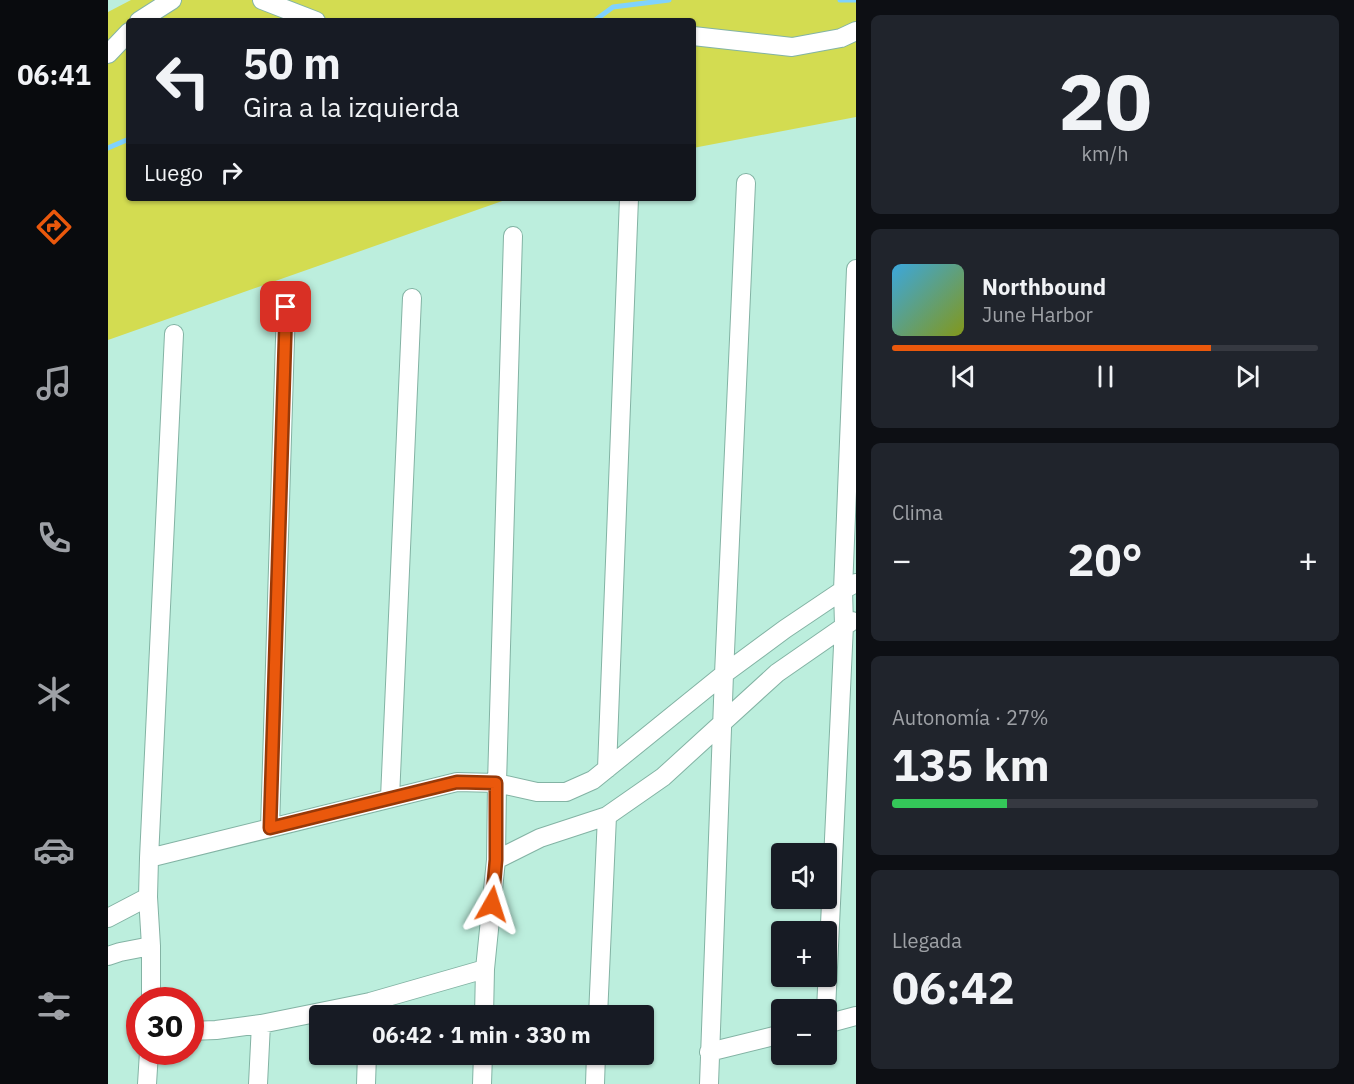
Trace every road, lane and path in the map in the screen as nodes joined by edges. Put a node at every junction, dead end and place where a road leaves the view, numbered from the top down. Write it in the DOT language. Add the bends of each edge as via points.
graph roads {
  1 [pos="172,0"];
  2 [pos="262,0"];
  3 [pos="144,18"];
  4 [pos="308,18"];
  5 [pos="856,31"];
  6 [pos="126,35"];
  7 [pos="696,36"];
  8 [pos="108,54"];
  9 [pos="746,183"];
  10 [pos="629,201"];
  11 [pos="513,236"];
  12 [pos="856,269"];
  13 [pos="412,298"];
  14 [pos="286,307"];
  15 [pos="174,334"];
  16 [pos="849,586"];
  17 [pos="850,622"];
  18 [pos="724,674"];
  19 [pos="722,725"];
  20 [pos="607,769"];
  21 [pos="496,783"];
  22 [pos="390,798"];
  23 [pos="607,816"];
  24 [pos="270,828"];
  25 [pos="149,858"];
  26 [pos="496,860"];
  27 [pos="148,897"];
  28 [pos="108,918"];
  29 [pos="151,946"];
  30 [pos="108,956"];
  31 [pos="484,969"];
  32 [pos="150,987"];
  33 [pos="827,999"];
  34 [pos="380,1005"];
  35 [pos="483,1005"];
  36 [pos="598,1005"];
  37 [pos="856,1016"];
  38 [pos="309,1017"];
  39 [pos="837,1021"];
  40 [pos="261,1024"];
  41 [pos="204,1030"];
  42 [pos="771,1037"];
  43 [pos="709,1052"];
  44 [pos="148,1065"];
  45 [pos="367,1065"];
  46 [pos="483,1065"];
  47 [pos="596,1065"];
  48 [pos="147,1084"];
  49 [pos="258,1084"];
  50 [pos="366,1084"];
  51 [pos="482,1084"];
  52 [pos="595,1084"];
  53 [pos="709,1084"];
  1 -- 3 [label="street"];
  2 -- 4 [label="street"];
  5 -- 7 [label="street" via="841,38 792,47"];
  6 -- 8 [label="street"];
  9 -- 18 [label="street"];
  10 -- 20 [label="street"];
  11 -- 21 [label="street"];
  12 -- 16 [label="street"];
  13 -- 22 [label="street"];
  14 -- 24 [label="street"];
  15 -- 25 [label="street"];
  16 -- 17 [label="street"];
  16 -- 18 [label="street"];
  17 -- 19 [label="street" via="777,673"];
  17 -- 33 [label="street"];
  18 -- 19 [label="street"];
  18 -- 20 [label="street"];
  19 -- 23 [label="street" via="663,777"];
  19 -- 43 [label="street"];
  20 -- 21 [label="street" via="566,792 537,792"];
  21 -- 22 [label="street" via="457,782"];
  21 -- 26 [label="street"];
  22 -- 24 [label="street"];
  23 -- 26 [label="street" via="540,838"];
  23 -- 36 [label="street"];
  24 -- 25 [label="street"];
  25 -- 27 [label="street"];
  26 -- 31 [label="street"];
  27 -- 28 [label="street"];
  27 -- 29 [label="street"];
  29 -- 30 [label="street"];
  29 -- 32 [label="street"];
  31 -- 34 [label="street"];
  31 -- 35 [label="street"];
  37 -- 39 [label="street"];
  38 -- 40 [label="street"];
  40 -- 41 [label="street"];
  40 -- 49 [label="street"];
  42 -- 43 [label="street"];
  43 -- 53 [label="street"];
  44 -- 48 [label="street"];
  45 -- 50 [label="street"];
  46 -- 51 [label="street"];
  47 -- 52 [label="street"];
}
